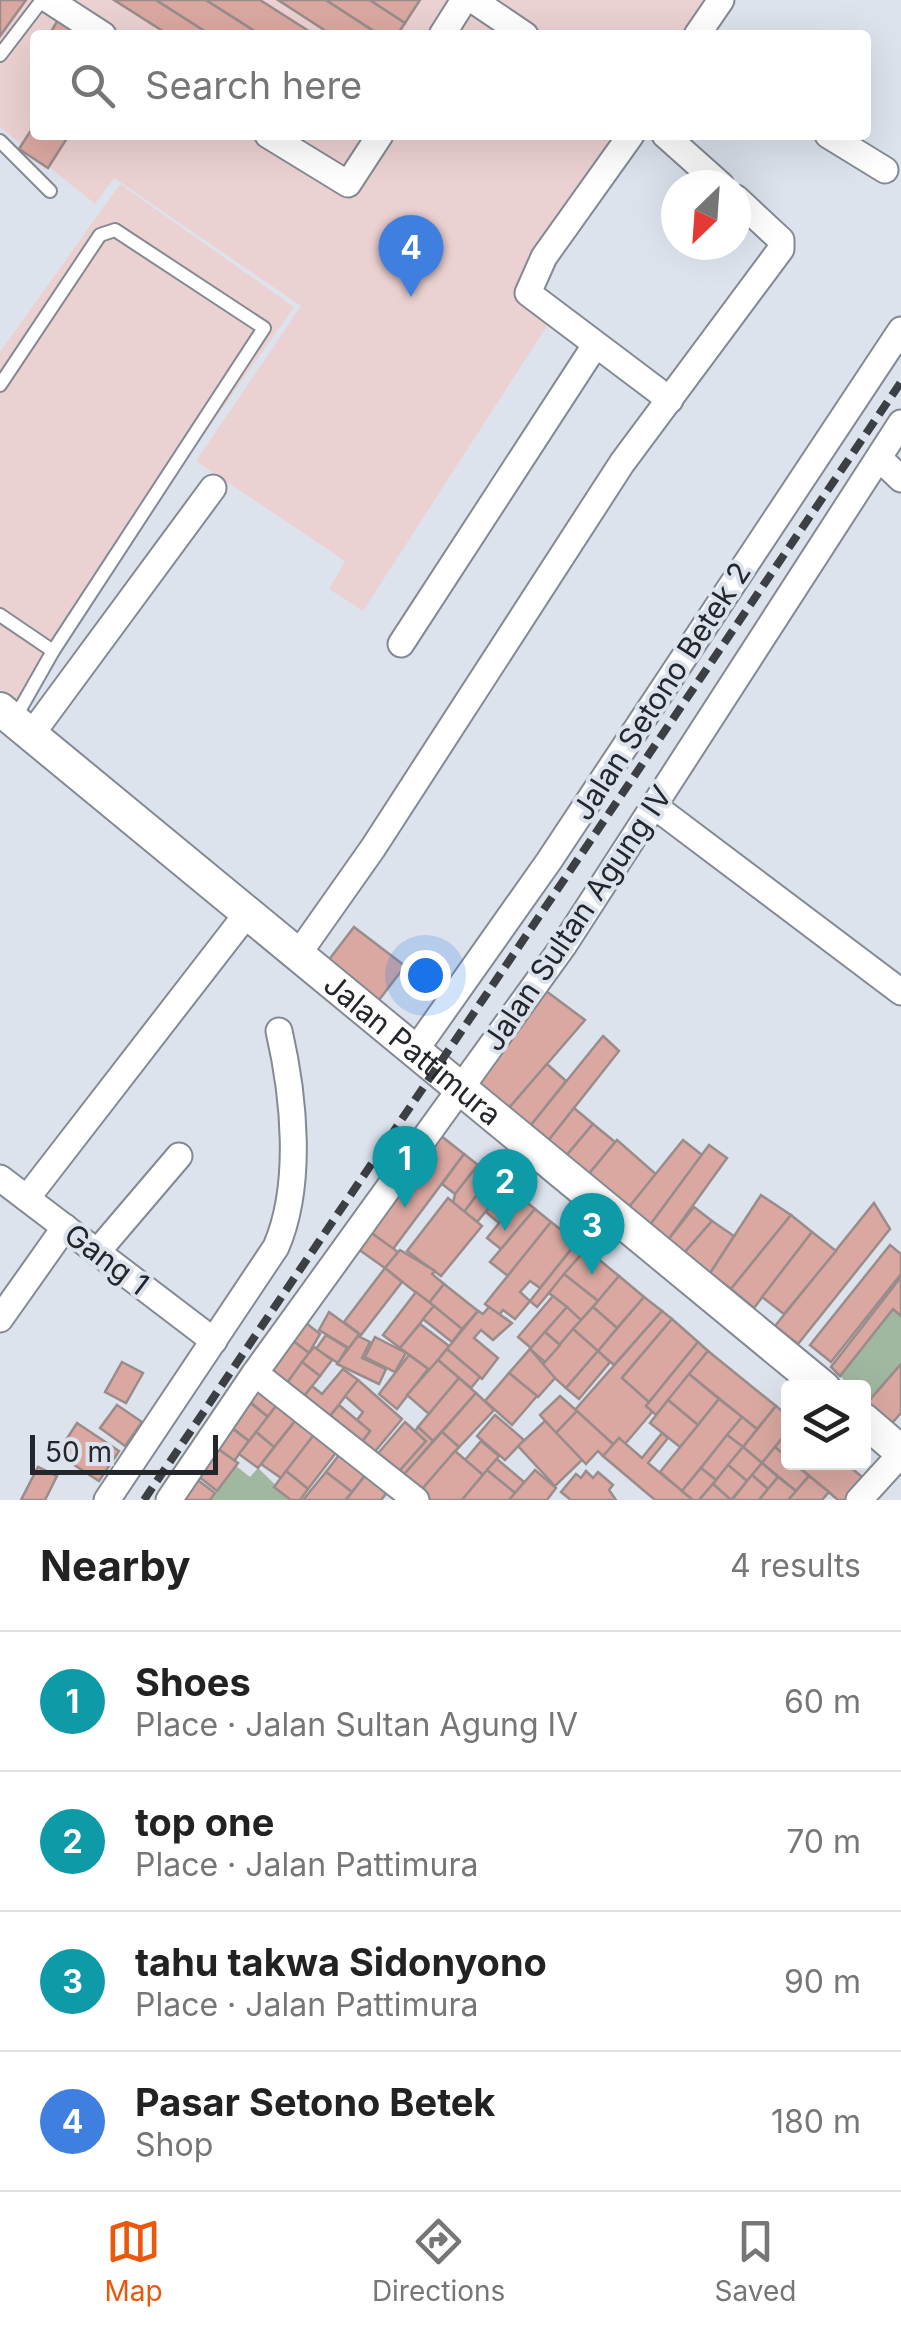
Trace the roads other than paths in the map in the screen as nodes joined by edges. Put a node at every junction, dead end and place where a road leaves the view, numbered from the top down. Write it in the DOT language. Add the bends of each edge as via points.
graph roads {
  1 [pos="46,0"];
  2 [pos="464,0"];
  3 [pos="473,0"];
  4 [pos="721,0"];
  5 [pos="95,30"];
  6 [pos="445,30"];
  7 [pos="518,30"];
  8 [pos="700,30"];
  9 [pos="0,55"];
  10 [pos="276,140"];
  11 [pos="377,140"];
  12 [pos="628,140"];
  13 [pos="672,140"];
  14 [pos="836,140"];
  15 [pos="0,141"];
  16 [pos="704,170"];
  17 [pos="884,170"];
  18 [pos="50,191"];
  19 [pos="751,212"];
  20 [pos="901,330"];
  21 [pos="594,347"];
  22 [pos="0,386"];
  23 [pos="670,400"];
  24 [pos="901,424"];
  25 [pos="879,458"];
  26 [pos="901,478"];
  27 [pos="212,488"];
  28 [pos="0,615"];
  29 [pos="400,644"];
  30 [pos="53,651"];
  31 [pos="15,722"];
  32 [pos="653,806"];
  33 [pos="249,911"];
  34 [pos="298,953"];
  35 [pos="901,992"];
  36 [pos="279,1031"];
  37 [pos="417,1048"];
  38 [pos="464,1086"];
  39 [pos="179,1156"];
  40 [pos="0,1178"];
  41 [pos="27,1198"];
  42 [pos="65,1227"];
  43 [pos="98,1251"];
  44 [pos="0,1319"];
  45 [pos="214,1341"];
  46 [pos="256,1373"];
  47 [pos="814,1380"];
  48 [pos="871,1426"];
  49 [pos="901,1453"];
  50 [pos="107,1500"];
  51 [pos="169,1500"];
  52 [pos="416,1500"];
  53 [pos="859,1500"];
  1 -- 5 [label="street"];
  1 -- 9 [label="lane"];
  2 -- 6 [label="street"];
  3 -- 7 [label="street"];
  4 -- 8 [label="street"];
  10 -- 11 [label="street" via="348,184"];
  12 -- 21 [label="street" via="528,284 530,297"];
  13 -- 16 [label="street"];
  14 -- 17 [label="street"];
  15 -- 18 [label="lane"];
  19 -- 23 [label="street" via="782,248"];
  20 -- 37 [label="street, Jalan Setono Betek 2"];
  21 -- 23 [label="street"];
  21 -- 29 [label="street"];
  22 -- 30 [label="lane" via="100,236 115,230 264,328"];
  23 -- 34 [label="street" via="567,544"];
  24 -- 25 [label="street, Jalan Sultan Agung IV"];
  25 -- 26 [label="street"];
  25 -- 32 [label="street, Jalan Sultan Agung IV"];
  27 -- 31 [label="street"];
  28 -- 30 [label="lane"];
  30 -- 31 [label="lane"];
  31 -- 33 [label="main road, Jalan Pattimura"];
  32 -- 35 [label="street"];
  32 -- 38 [label="street, Jalan Sultan Agung IV"];
  33 -- 34 [label="main road, Jalan Pattimura"];
  33 -- 41 [label="street"];
  34 -- 37 [label="main road, Jalan Pattimura"];
  36 -- 45 [label="street" via="289,1081 287,1221"];
  37 -- 38 [label="main road, Jalan Pattimura"];
  38 -- 46 [label="street, Jalan Sultan Agung IV"];
  38 -- 47 [label="main road, Jalan Pattimura"];
  39 -- 43 [label="street"];
  40 -- 41 [label="street, Gang 1"];
  41 -- 42 [label="street, Gang 1"];
  42 -- 43 [label="street, Gang 1"];
  42 -- 44 [label="street"];
  43 -- 45 [label="street, Gang 1"];
  45 -- 50 [label="street"];
  46 -- 51 [label="street, Jalan Sultan Agung IV"];
  46 -- 52 [label="street"];
  48 -- 49 [label="main road"];
  49 -- 53 [label="street"];
}
